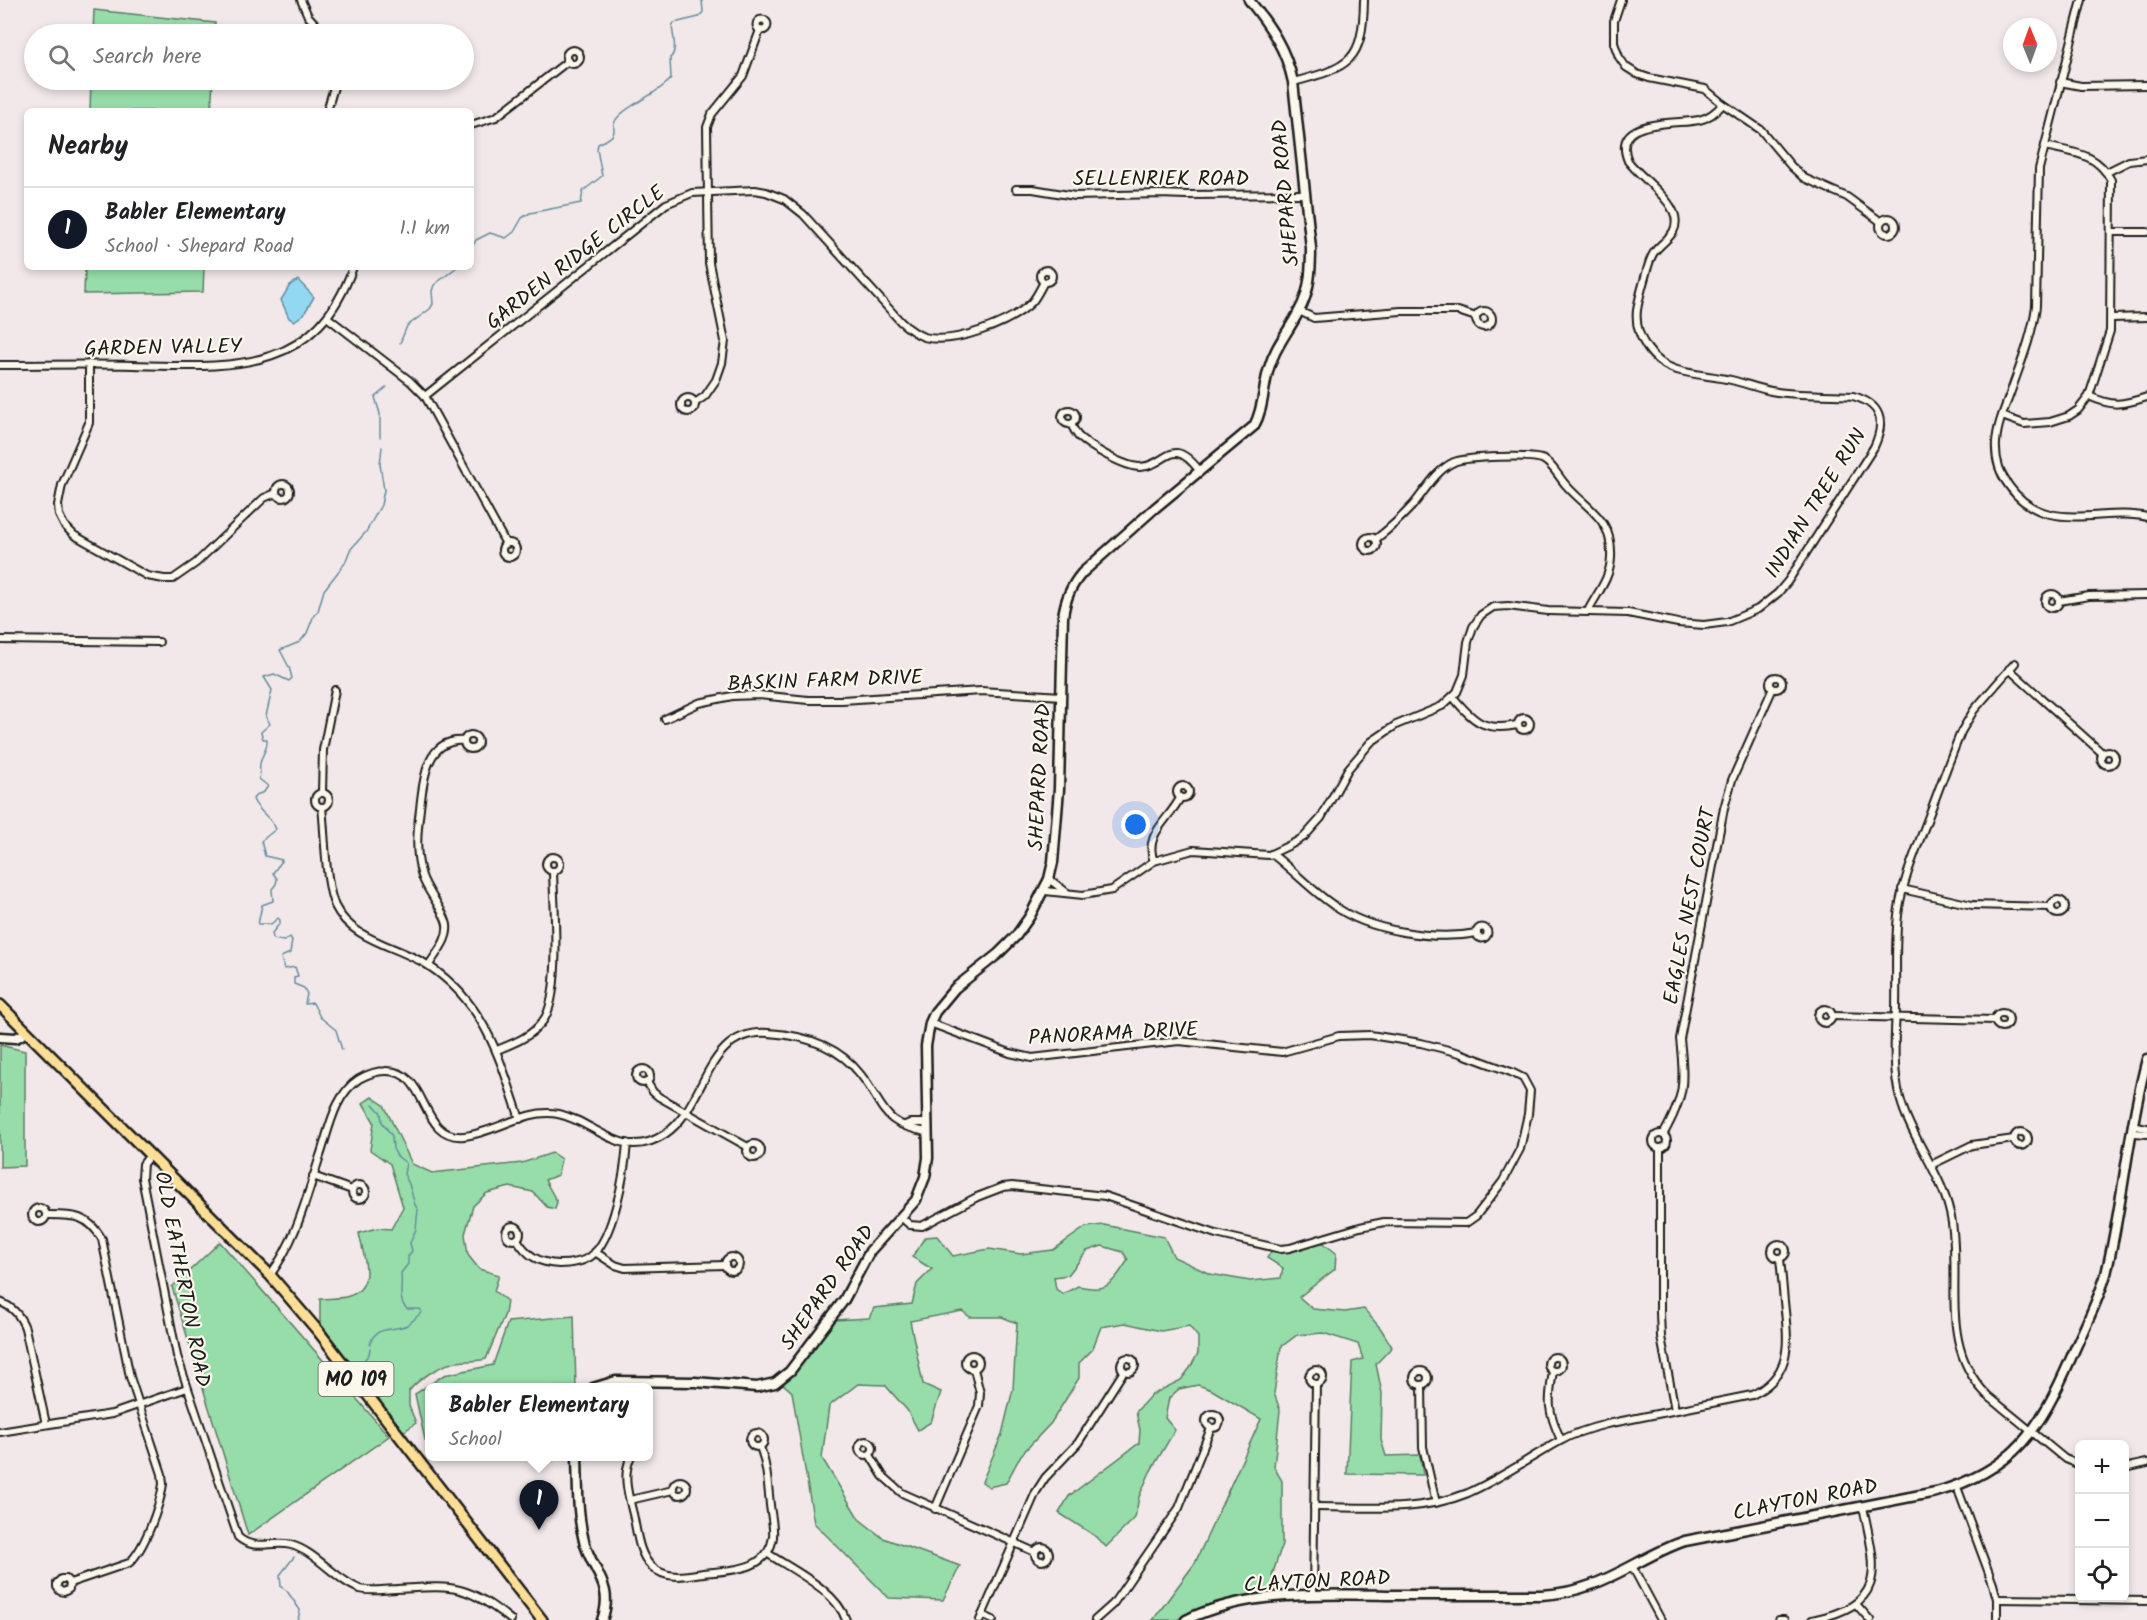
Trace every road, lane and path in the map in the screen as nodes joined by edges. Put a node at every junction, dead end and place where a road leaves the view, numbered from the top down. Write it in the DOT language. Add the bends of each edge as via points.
graph roads {
  1 [pos="301,0"];
  2 [pos="1249,0"];
  3 [pos="1364,0"];
  4 [pos="1621,0"];
  5 [pos="2082,0"];
  6 [pos="316,24"];
  7 [pos="760,30"];
  8 [pos="568,61"];
  9 [pos="1293,82"];
  10 [pos="2060,82"];
  11 [pos="2147,85"];
  12 [pos="333,90"];
  13 [pos="1723,104"];
  14 [pos="328,108"];
  15 [pos="474,124"];
  16 [pos="2045,146"];
  17 [pos="2147,159"];
  18 [pos="2107,172"];
  19 [pos="1016,189"];
  20 [pos="708,191"];
  21 [pos="1305,194"];
  22 [pos="1880,222"];
  23 [pos="2112,232"];
  24 [pos="2147,232"];
  25 [pos="352,270"];
  26 [pos="1044,282"];
  27 [pos="1299,311"];
  28 [pos="327,317"];
  29 [pos="1476,317"];
  30 [pos="2147,317"];
  31 [pos="2112,318"];
  32 [pos="89,364"];
  33 [pos="0,365"];
  34 [pos="425,396"];
  35 [pos="2089,396"];
  36 [pos="2147,397"];
  37 [pos="695,403"];
  38 [pos="2002,416"];
  39 [pos="1071,424"];
  40 [pos="1199,470"];
  41 [pos="276,493"];
  42 [pos="2147,517"];
  43 [pos="1376,539"];
  44 [pos="506,544"];
  45 [pos="2147,595"];
  46 [pos="2059,601"];
  47 [pos="1588,611"];
  48 [pos="0,640"];
  49 [pos="159,642"];
  50 [pos="2015,663"];
  51 [pos="2009,669"];
  52 [pos="1773,688"];
  53 [pos="335,690"];
  54 [pos="1062,696"];
  55 [pos="1453,697"];
  56 [pos="664,719"];
  57 [pos="1517,725"];
  58 [pos="464,741"];
  59 [pos="2102,752"];
  60 [pos="1180,798"];
  61 [pos="1272,854"];
  62 [pos="1154,861"];
  63 [pos="553,872"];
  64 [pos="1049,879"];
  65 [pos="1902,889"];
  66 [pos="1045,891"];
  67 [pos="1066,892"];
  68 [pos="2050,907"];
  69 [pos="1477,933"];
  70 [pos="429,965"];
  71 [pos="0,1005"];
  72 [pos="1832,1016"];
  73 [pos="1896,1018"];
  74 [pos="1995,1020"];
  75 [pos="930,1023"];
  76 [pos="27,1032"];
  77 [pos="0,1037"];
  78 [pos="497,1050"];
  79 [pos="2147,1059"];
  80 [pos="647,1082"];
  81 [pos="685,1112"];
  82 [pos="520,1119"];
  83 [pos="927,1127"];
  84 [pos="2132,1128"];
  85 [pos="2147,1128"];
  86 [pos="2147,1134"];
  87 [pos="1663,1135"];
  88 [pos="2014,1139"];
  89 [pos="627,1143"];
  90 [pos="748,1148"];
  91 [pos="1660,1149"];
  92 [pos="150,1155"];
  93 [pos="1931,1165"];
  94 [pos="313,1176"];
  95 [pos="352,1190"];
  96 [pos="46,1215"];
  97 [pos="902,1218"];
  98 [pos="517,1239"];
  99 [pos="595,1252"];
  100 [pos="1780,1259"];
  101 [pos="725,1265"];
  102 [pos="270,1275"];
  103 [pos="0,1302"];
  104 [pos="974,1369"];
  105 [pos="1124,1371"];
  106 [pos="1553,1371"];
  107 [pos="609,1383"];
  108 [pos="1316,1384"];
  109 [pos="1422,1385"];
  110 [pos="187,1388"];
  111 [pos="139,1406"];
  112 [pos="1675,1410"];
  113 [pos="46,1425"];
  114 [pos="1211,1428"];
  115 [pos="0,1432"];
  116 [pos="2032,1432"];
  117 [pos="1561,1440"];
  118 [pos="759,1447"];
  119 [pos="870,1455"];
  120 [pos="577,1461"];
  121 [pos="630,1461"];
  122 [pos="2075,1463"];
  123 [pos="2147,1463"];
  124 [pos="2129,1467"];
  125 [pos="1957,1486"];
  126 [pos="673,1490"];
  127 [pos="630,1500"];
  128 [pos="1436,1503"];
  129 [pos="1863,1506"];
  130 [pos="1314,1507"];
  131 [pos="935,1509"];
  132 [pos="1014,1542"];
  133 [pos="1035,1552"];
  134 [pos="766,1553"];
  135 [pos="1632,1566"];
  136 [pos="70,1583"];
  137 [pos="1313,1595"];
  138 [pos="1997,1599"];
  139 [pos="2147,1601"];
  140 [pos="1856,1604"];
  141 [pos="981,1618"];
  142 [pos="511,1620"];
  143 [pos="542,1620"];
  144 [pos="602,1620"];
  145 [pos="846,1620"];
  146 [pos="993,1620"];
  147 [pos="1095,1620"];
  148 [pos="1186,1620"];
  149 [pos="1661,1620"];
  150 [pos="1779,1620"];
  151 [pos="1784,1620"];
  152 [pos="1812,1620"];
  153 [pos="1870,1620"];
  154 [pos="1997,1620"];
  1 -- 6 [label="street"];
  2 -- 9 [label="street, SHEPARD ROAD" via="1281,44"];
  3 -- 9 [label="street" via="1361,40 1349,61"];
  4 -- 13 [label="street" via="1614,34 1616,49 1626,67 1649,78 1705,89"];
  5 -- 10 [label="street"];
  7 -- 20 [label="street" via="743,76 708,122"];
  8 -- 15 [label="street" via="496,117"];
  9 -- 21 [label="street, SHEPARD ROAD"];
  10 -- 11 [label="street" via="2081,86"];
  10 -- 16 [label="street"];
  12 -- 14 [label="street"];
  13 -- 22 [label="street" via="1761,130 1804,178 1847,197"];
  13 -- 47 [label="street, INDIAN TREE RUN" via="1701,120 1643,127 1626,142 1628,161 1664,199 1675,218 1670,238 1650,261 1640,294 1638,326 1644,344 1654,358 1676,370 1770,391 1863,399 1878,413 1881,427 1878,438 1788,581 1758,609 1727,622 1704,625"];
  16 -- 18 [label="street" via="2091,157"];
  16 -- 38 [label="street" via="2038,180 2034,326"];
  17 -- 18 [label="street" via="2129,161"];
  18 -- 23 [label="street" via="2113,192"];
  19 -- 21 [label="street, SELLENRIEK ROAD" via="1075,196"];
  20 -- 26 [label="street, GARDEN RIDGE CIRCLE" via="761,191 792,204 901,322 924,337 944,339 983,330 1032,302"];
  20 -- 34 [label="street, GARDEN RIDGE CIRCLE" via="680,196 666,204"];
  20 -- 37 [label="street" via="709,263 724,327 724,350 716,380"];
  21 -- 27 [label="street, SHEPARD ROAD" via="1311,265"];
  23 -- 24 [label="street"];
  23 -- 31 [label="street"];
  25 -- 28 [label="street, GARDEN VALLEY" via="340,299"];
  27 -- 29 [label="street" via="1314,318 1401,311 1458,311"];
  27 -- 40 [label="street, SHEPARD ROAD" via="1274,353 1254,426"];
  28 -- 32 [label="street, GARDEN VALLEY" via="290,349 252,362 178,366"];
  28 -- 34 [label="street"];
  30 -- 31 [label="street"];
  31 -- 35 [label="street" via="2107,347"];
  32 -- 33 [label="street, GARDEN VALLEY"];
  32 -- 41 [label="street" via="89,423 62,485 58,505 64,525 74,535 147,576 173,579 196,563 264,498"];
  34 -- 44 [label="street"];
  35 -- 36 [label="street" via="2113,405"];
  35 -- 38 [label="street" via="2078,410 2050,423 2024,424"];
  38 -- 42 [label="street" via="1996,456 2007,483 2023,502 2053,514"];
  39 -- 40 [label="street" via="1083,439 1133,466 1148,465 1166,454 1178,453 1188,457"];
  40 -- 54 [label="street, SHEPARD ROAD" via="1073,584 1063,617"];
  43 -- 47 [label="street" via="1449,464 1492,457 1542,458 1598,515 1608,533 1609,571"];
  45 -- 46 [label="street"];
  47 -- 55 [label="street, INDIAN TREE RUN" via="1554,612 1508,606 1486,611 1470,634 1464,675"];
  48 -- 49 [label="street"];
  50 -- 51 [label="street"];
  51 -- 59 [label="street"];
  51 -- 65 [label="street" via="1961,732"];
  52 -- 87 [label="street, EAGLES NEST COURT" via="1732,780 1724,808 1680,1039 1683,1089"];
  53 -- 70 [label="street" via="323,750 322,793 315,800 322,807 331,896 340,915 362,933"];
  54 -- 56 [label="street, BASKIN FARM DRIVE" via="981,691 842,700 732,696 699,703"];
  54 -- 64 [label="street, SHEPARD ROAD" via="1056,829"];
  55 -- 57 [label="street" via="1469,717 1480,723"];
  55 -- 61 [label="street" via="1434,711 1396,724 1371,742 1348,768 1314,827 1304,837"];
  58 -- 70 [label="street" via="443,745 428,763 424,775 418,862 447,923 446,938"];
  60 -- 62 [label="street" via="1151,842"];
  61 -- 62 [label="street" via="1193,850"];
  61 -- 69 [label="street" via="1334,907 1362,921 1419,934"];
  62 -- 67 [label="street" via="1112,890 1083,895"];
  63 -- 78 [label="street" via="552,1003 529,1035"];
  64 -- 66 [label="street, SHEPARD ROAD"];
  64 -- 67 [label="street"];
  65 -- 68 [label="street" via="1972,905"];
  65 -- 73 [label="street"];
  66 -- 67 [label="street"];
  66 -- 75 [label="street, SHEPARD ROAD" via="1016,936 955,988"];
  70 -- 78 [label="street" via="462,994"];
  71 -- 76 [label="main road, MO 109"];
  72 -- 73 [label="street"];
  73 -- 74 [label="street"];
  73 -- 93 [label="street" via="1895,1067 1900,1096 1908,1124"];
  75 -- 83 [label="street, SHEPARD ROAD" via="926,1046"];
  75 -- 97 [label="street, PANORAMA DRIVE" via="1032,1058 1179,1041 1282,1052 1339,1036 1394,1038 1460,1053 1522,1078 1528,1085 1526,1126 1516,1158 1503,1181 1466,1223 1384,1222 1281,1249 1216,1234 1105,1196 1012,1186 976,1197 922,1226 910,1225"];
  76 -- 77 [label="street" via="16,1038"];
  76 -- 92 [label="main road, MO 109"];
  78 -- 82 [label="street"];
  79 -- 84 [label="street, CLAYTON ROAD"];
  80 -- 81 [label="street" via="659,1097"];
  81 -- 83 [label="street" via="720,1052 739,1037 769,1033 807,1039 833,1050 861,1074 889,1118 910,1129"];
  81 -- 89 [label="street" via="675,1126 656,1139"];
  81 -- 90 [label="street"];
  82 -- 89 [label="street" via="557,1113"];
  82 -- 94 [label="street" via="465,1136 449,1134 433,1122 421,1094 409,1079 391,1071 372,1072 353,1084 338,1103"];
  83 -- 97 [label="street, SHEPARD ROAD" via="928,1158 922,1186"];
  84 -- 85 [label="street"];
  84 -- 86 [label="street" via="2135,1133"];
  84 -- 116 [label="street, CLAYTON ROAD" via="2105,1275 2054,1398"];
  87 -- 91 [label="street, EAGLES NEST COURT" via="1667,1142"];
  87 -- 91 [label="street, EAGLES NEST COURT" via="1656,1135 1652,1141"];
  88 -- 93 [label="street" via="1972,1145"];
  89 -- 99 [label="street" via="620,1197"];
  91 -- 112 [label="street, EAGLES NEST COURT" via="1661,1337"];
  92 -- 102 [label="main road, MO 109"];
  92 -- 110 [label="street, OLD EATHERTON ROAD" via="143,1164 142,1178 177,1356"];
  93 -- 116 [label="street" via="1952,1223 1955,1320 1962,1357 1982,1390"];
  94 -- 95 [label="street"];
  94 -- 102 [label="street" via="289,1243"];
  96 -- 111 [label="street" via="82,1219 95,1227 102,1239"];
  97 -- 107 [label="street, SHEPARD ROAD" via="870,1251 839,1308 790,1371 775,1383 757,1387 695,1382"];
  98 -- 99 [label="street" via="529,1255 548,1263 575,1263"];
  99 -- 101 [label="street" via="625,1268"];
  100 -- 112 [label="street" via="1788,1341 1778,1375 1752,1395"];
  102 -- 143 [label="main road, MO 109" via="330,1346"];
  103 -- 113 [label="street" via="13,1308 22,1319"];
  104 -- 131 [label="street" via="979,1406"];
  105 -- 132 [label="street" via="1078,1443 1040,1485"];
  106 -- 117 [label="street" via="1549,1407"];
  108 -- 130 [label="street"];
  109 -- 128 [label="street" via="1424,1447"];
  110 -- 111 [label="street"];
  110 -- 142 [label="street, OLD EATHERTON ROAD" via="236,1533 243,1541 297,1547 360,1589 462,1589"];
  111 -- 113 [label="street"];
  111 -- 136 [label="street" via="163,1484 143,1547 129,1563"];
  112 -- 117 [label="street" via="1584,1430"];
  113 -- 115 [label="street"];
  114 -- 147 [label="street" via="1179,1508 1113,1604"];
  116 -- 122 [label="street"];
  116 -- 125 [label="street, CLAYTON ROAD" via="2007,1458"];
  117 -- 128 [label="street" via="1469,1492"];
  118 -- 134 [label="street" via="765,1462 773,1528"];
  119 -- 131 [label="street" via="894,1487"];
  120 -- 144 [label="street" via="584,1541 606,1592"];
  121 -- 127 [label="street" via="626,1475"];
  123 -- 124 [label="street"];
  125 -- 129 [label="street, CLAYTON ROAD"];
  125 -- 138 [label="street"];
  126 -- 127 [label="street"];
  127 -- 134 [label="street" via="644,1556 663,1573 678,1576 746,1568"];
  128 -- 130 [label="street" via="1402,1508"];
  129 -- 135 [label="street, CLAYTON ROAD" via="1685,1541"];
  129 -- 140 [label="street" via="1874,1563 1870,1585"];
  130 -- 137 [label="street"];
  131 -- 132 [label="street"];
  132 -- 133 [label="street"];
  132 -- 141 [label="street"];
  134 -- 145 [label="street" via="826,1592"];
  135 -- 137 [label="street, CLAYTON ROAD" via="1583,1588 1541,1595"];
  135 -- 149 [label="street"];
  137 -- 148 [label="street, CLAYTON ROAD" via="1222,1606"];
  138 -- 139 [label="street"];
  138 -- 154 [label="street"];
  140 -- 152 [label="street" via="1838,1614"];
  140 -- 153 [label="street"];
  141 -- 146 [label="street"];
  150 -- 151 [label="street"];
}
